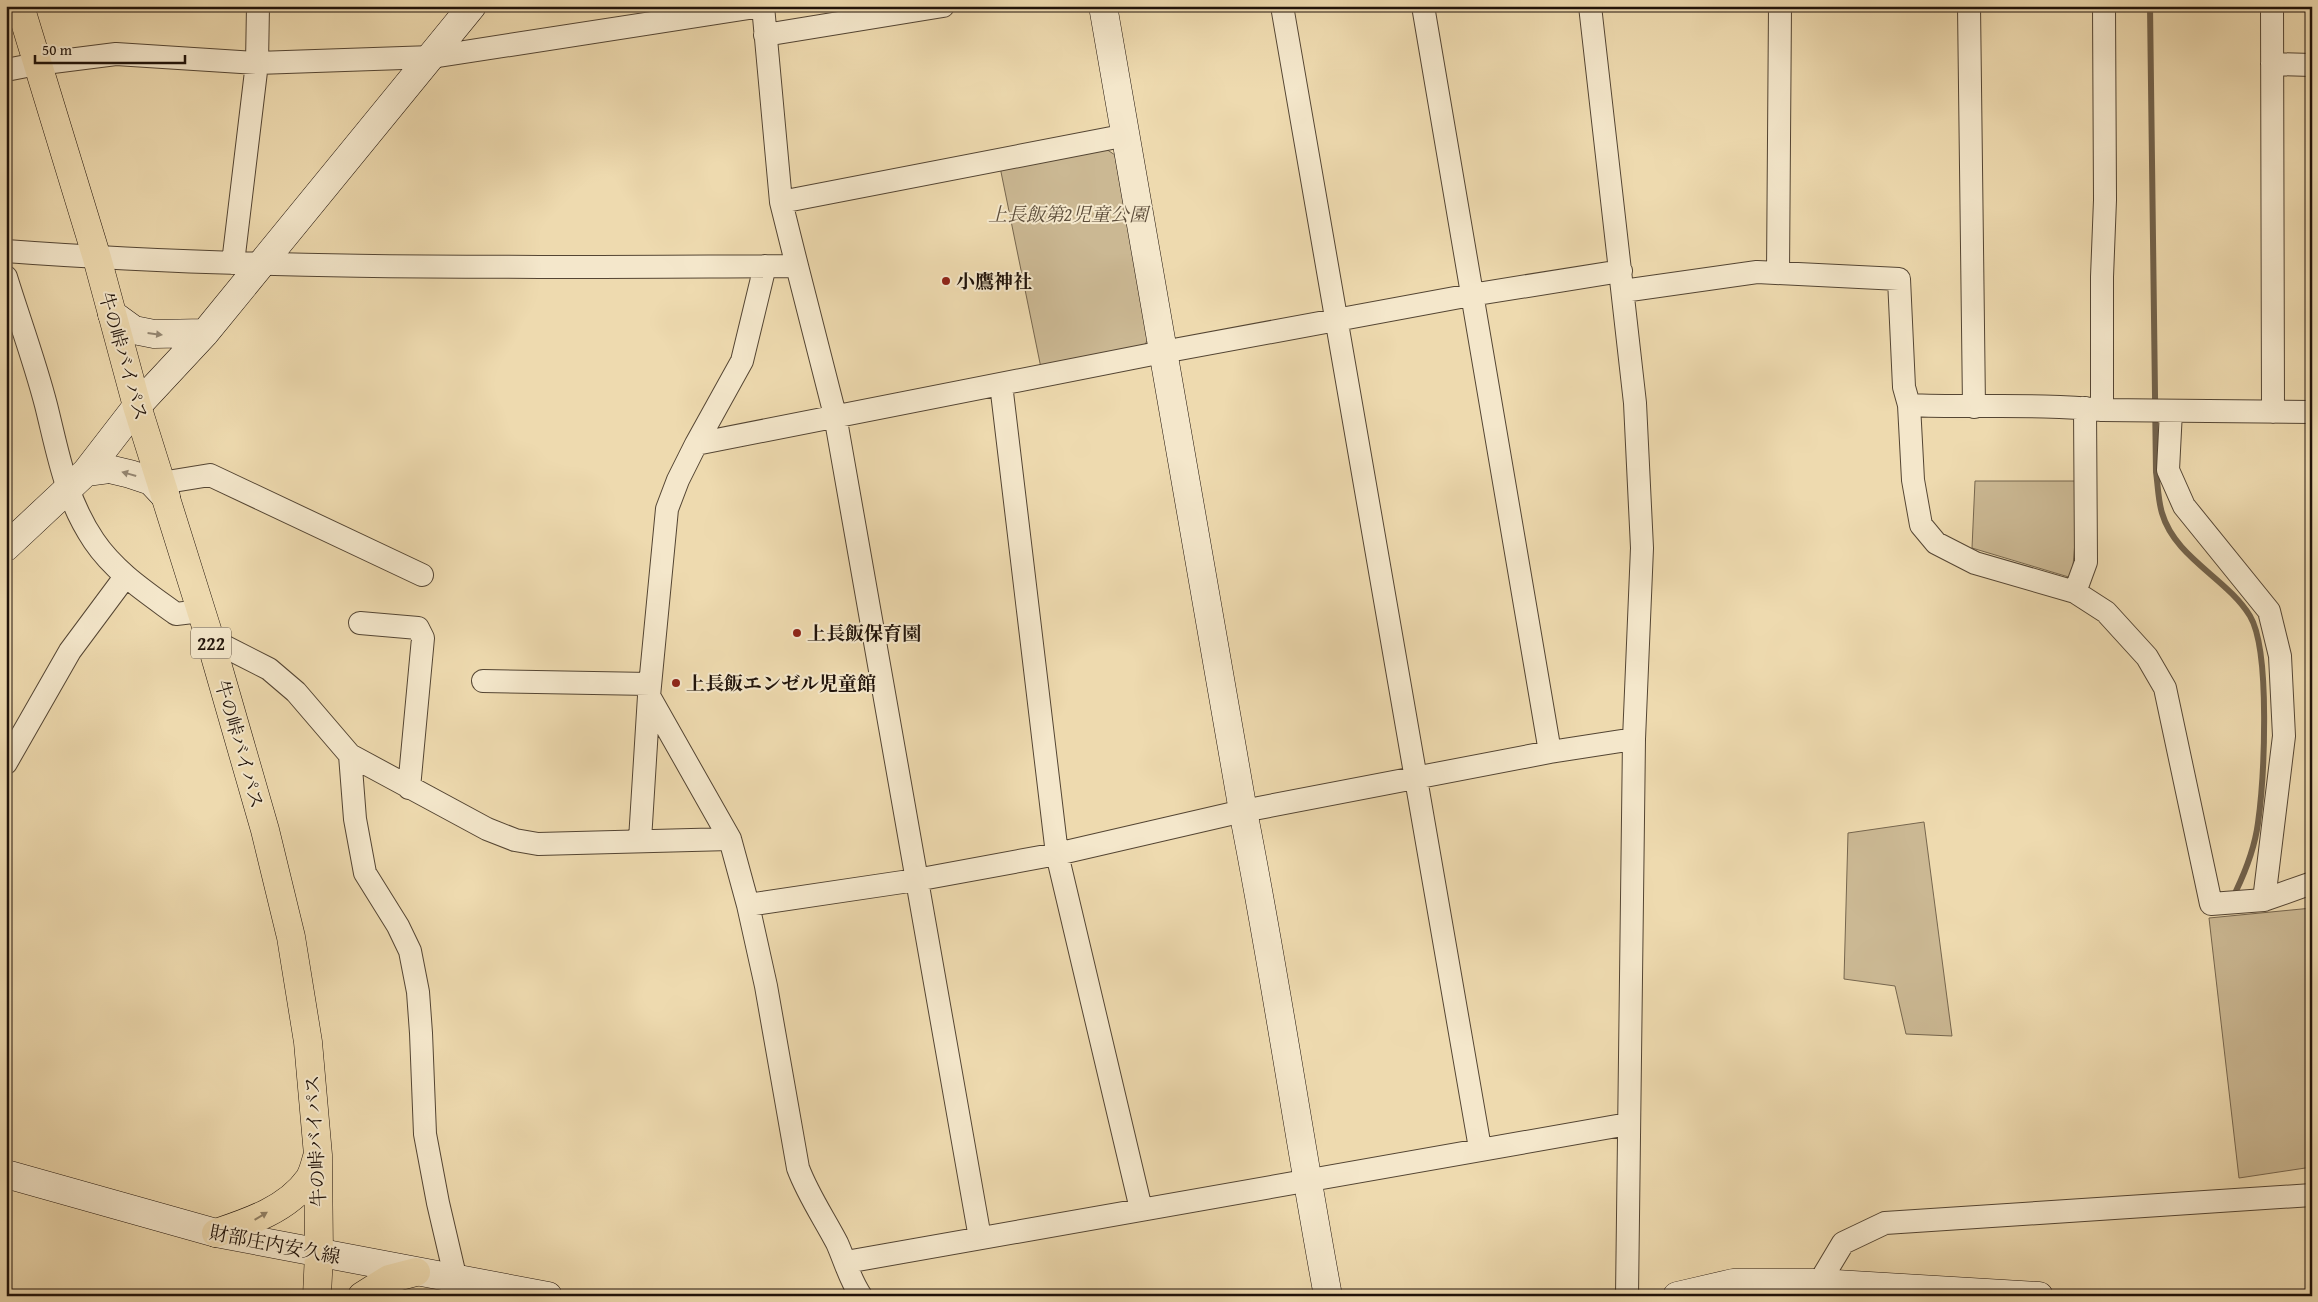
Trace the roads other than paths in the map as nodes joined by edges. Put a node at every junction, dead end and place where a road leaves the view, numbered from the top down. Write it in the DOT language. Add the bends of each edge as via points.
graph roads {
  1 [pos="20,6"];
  2 [pos="258,6"];
  3 [pos="472,6"];
  4 [pos="762,6"];
  5 [pos="943,6"];
  6 [pos="1103,6"];
  7 [pos="1282,6"];
  8 [pos="1423,6"];
  9 [pos="1590,6"];
  10 [pos="1780,6"];
  11 [pos="1969,6"];
  12 [pos="2104,6"];
  13 [pos="2272,6"];
  14 [pos="765,35"];
  15 [pos="432,57"];
  16 [pos="258,63"];
  17 [pos="37,64"];
  18 [pos="2272,64"];
  19 [pos="2312,65"];
  20 [pos="6,70"];
  21 [pos="1127,135"];
  22 [pos="781,202"];
  23 [pos="6,251"];
  24 [pos="97,258"];
  25 [pos="233,263"];
  26 [pos="260,265"];
  27 [pos="765,266"];
  28 [pos="797,266"];
  29 [pos="1778,273"];
  30 [pos="6,277"];
  31 [pos="1622,281"];
  32 [pos="1471,295"];
  33 [pos="112,314"];
  34 [pos="1335,321"];
  35 [pos="205,333"];
  36 [pos="1163,352"];
  37 [pos="1001,384"];
  38 [pos="1908,405"];
  39 [pos="137,406"];
  40 [pos="1974,407"];
  41 [pos="2094,409"];
  42 [pos="2171,411"];
  43 [pos="2274,412"];
  44 [pos="2312,412"];
  45 [pos="835,415"];
  46 [pos="696,444"];
  47 [pos="76,481"];
  48 [pos="163,490"];
  49 [pos="6,547"];
  50 [pos="422,575"];
  51 [pos="125,577"];
  52 [pos="2075,592"];
  53 [pos="201,611"];
  54 [pos="360,623"];
  55 [pos="210,639"];
  56 [pos="482,681"];
  57 [pos="650,690"];
  58 [pos="1634,739"];
  59 [pos="1550,752"];
  60 [pos="350,755"];
  61 [pos="6,763"];
  62 [pos="1415,779"];
  63 [pos="409,788"];
  64 [pos="1243,811"];
  65 [pos="730,839"];
  66 [pos="640,840"];
  67 [pos="1057,854"];
  68 [pos="916,880"];
  69 [pos="2312,883"];
  70 [pos="2264,900"];
  71 [pos="748,905"];
  72 [pos="1628,1124"];
  73 [pos="1480,1148"];
  74 [pos="318,1155"];
  75 [pos="6,1174"];
  76 [pos="1306,1180"];
  77 [pos="2312,1195"];
  78 [pos="1141,1209"];
  79 [pos="216,1233"];
  80 [pos="980,1238"];
  81 [pos="319,1253"];
  82 [pos="846,1262"];
  83 [pos="416,1272"];
  84 [pos="456,1280"];
  85 [pos="1819,1283"];
  86 [pos="317,1296"];
  87 [pos="362,1296"];
  88 [pos="548,1296"];
  89 [pos="860,1296"];
  90 [pos="1328,1296"];
  91 [pos="1627,1296"];
  92 [pos="1677,1296"];
  93 [pos="2039,1296"];
  1 -- 17 [label="highway, 牛の峠バイパス / 222"];
  2 -- 16 [label="street"];
  3 -- 15 [label="street"];
  4 -- 14 [label="street"];
  4 -- 15 [label="street"];
  5 -- 14 [label="street"];
  6 -- 21 [label="street"];
  7 -- 34 [label="street"];
  8 -- 32 [label="street"];
  9 -- 31 [label="street"];
  10 -- 29 [label="street"];
  11 -- 40 [label="street"];
  12 -- 41 [label="street" via="2105,200"];
  13 -- 18 [label="street"];
  14 -- 22 [label="street"];
  15 -- 16 [label="street"];
  15 -- 26 [label="street"];
  16 -- 17 [label="street" via="116,54"];
  16 -- 25 [label="street"];
  17 -- 20 [label="street"];
  17 -- 24 [label="highway, 牛の峠バイパス / 222"];
  18 -- 19 [label="street"];
  18 -- 43 [label="street"];
  21 -- 22 [label="street"];
  21 -- 36 [label="street"];
  22 -- 28 [label="street"];
  23 -- 24 [label="street"];
  24 -- 25 [label="street"];
  24 -- 33 [label="highway, 牛の峠バイパス / 222"];
  25 -- 26 [label="street"];
  26 -- 27 [label="street"];
  26 -- 35 [label="street"];
  27 -- 28 [label="street"];
  27 -- 46 [label="street" via="742,361"];
  28 -- 45 [label="street"];
  29 -- 31 [label="street"];
  29 -- 38 [label="street" via="1900,279 1904,387"];
  30 -- 47 [label="street" via="46,404 58,460"];
  31 -- 32 [label="street"];
  31 -- 58 [label="street" via="1635,403 1642,548"];
  32 -- 34 [label="street"];
  32 -- 59 [label="street"];
  33 -- 35 [label="street, one-way" via="134,330 154,334"];
  33 -- 39 [label="highway, 牛の峠バイパス / 222"];
  34 -- 36 [label="street"];
  34 -- 62 [label="street"];
  35 -- 39 [label="street"];
  36 -- 37 [label="street"];
  36 -- 64 [label="street"];
  37 -- 45 [label="street"];
  37 -- 67 [label="street"];
  38 -- 40 [label="street"];
  38 -- 52 [label="street" via="1913,480 1921,525 1936,543 1975,563"];
  39 -- 47 [label="street"];
  39 -- 48 [label="highway, 牛の峠バイパス / 222"];
  40 -- 41 [label="street"];
  41 -- 42 [label="street"];
  41 -- 52 [label="street" via="2086,562"];
  42 -- 43 [label="street"];
  42 -- 70 [label="street" via="2168,470 2184,506 2269,610 2280,656 2284,736"];
  43 -- 44 [label="street"];
  45 -- 46 [label="street"];
  45 -- 68 [label="street"];
  46 -- 57 [label="street" via="666,509"];
  48 -- 47 [label="street, one-way" via="151,481 109,468"];
  47 -- 49 [label="street"];
  47 -- 51 [label="street" via="94,541"];
  48 -- 50 [label="street" via="210,474"];
  48 -- 53 [label="highway, 牛の峠バイパス / 222"];
  51 -- 53 [label="street" via="176,614"];
  51 -- 61 [label="street" via="70,651"];
  52 -- 70 [label="street" via="2106,612 2147,657 2165,688 2211,904"];
  53 -- 55 [label="highway, 牛の峠バイパス / 222"];
  54 -- 63 [label="street" via="418,628 423,638"];
  55 -- 60 [label="street" via="269,669 296,692"];
  55 -- 74 [label="highway, 牛の峠バイパス / 222" via="264,830 290,937 308,1042"];
  56 -- 57 [label="street"];
  57 -- 65 [label="street"];
  57 -- 66 [label="street"];
  58 -- 59 [label="street"];
  58 -- 72 [label="street"];
  59 -- 62 [label="street"];
  60 -- 63 [label="street"];
  60 -- 84 [label="street" via="355,819 365,874 410,951 418,992 425,1134"];
  62 -- 64 [label="street"];
  62 -- 73 [label="street"];
  63 -- 66 [label="street" via="515,840 538,844"];
  64 -- 67 [label="street"];
  64 -- 76 [label="street" via="1263,912"];
  65 -- 66 [label="street"];
  65 -- 71 [label="street"];
  67 -- 68 [label="street"];
  67 -- 78 [label="street"];
  68 -- 71 [label="street"];
  68 -- 80 [label="street"];
  69 -- 70 [label="street"];
  71 -- 82 [label="street" via="766,986 798,1168"];
  72 -- 73 [label="street"];
  72 -- 91 [label="street"];
  73 -- 76 [label="street"];
  79 -- 74 [label="highway, one-way" via="256,1220 293,1195 310,1178"];
  74 -- 81 [label="highway, 牛の峠バイパス / 222"];
  75 -- 79 [label="street, 財部庄内安久線"];
  76 -- 78 [label="street"];
  76 -- 90 [label="street"];
  77 -- 85 [label="street" via="1885,1223 1843,1243"];
  78 -- 80 [label="street"];
  79 -- 81 [label="street, 財部庄内安久線"];
  80 -- 82 [label="street"];
  81 -- 83 [label="street, 財部庄内安久線"];
  81 -- 86 [label="highway, 牛の峠バイパス / 222"];
  82 -- 89 [label="street"];
  83 -- 84 [label="street, 財部庄内安久線"];
  83 -- 87 [label="highway" via="389,1279"];
  84 -- 88 [label="street, 財部庄内安久線"];
  85 -- 92 [label="street" via="1733,1283"];
  85 -- 93 [label="street"];
}
